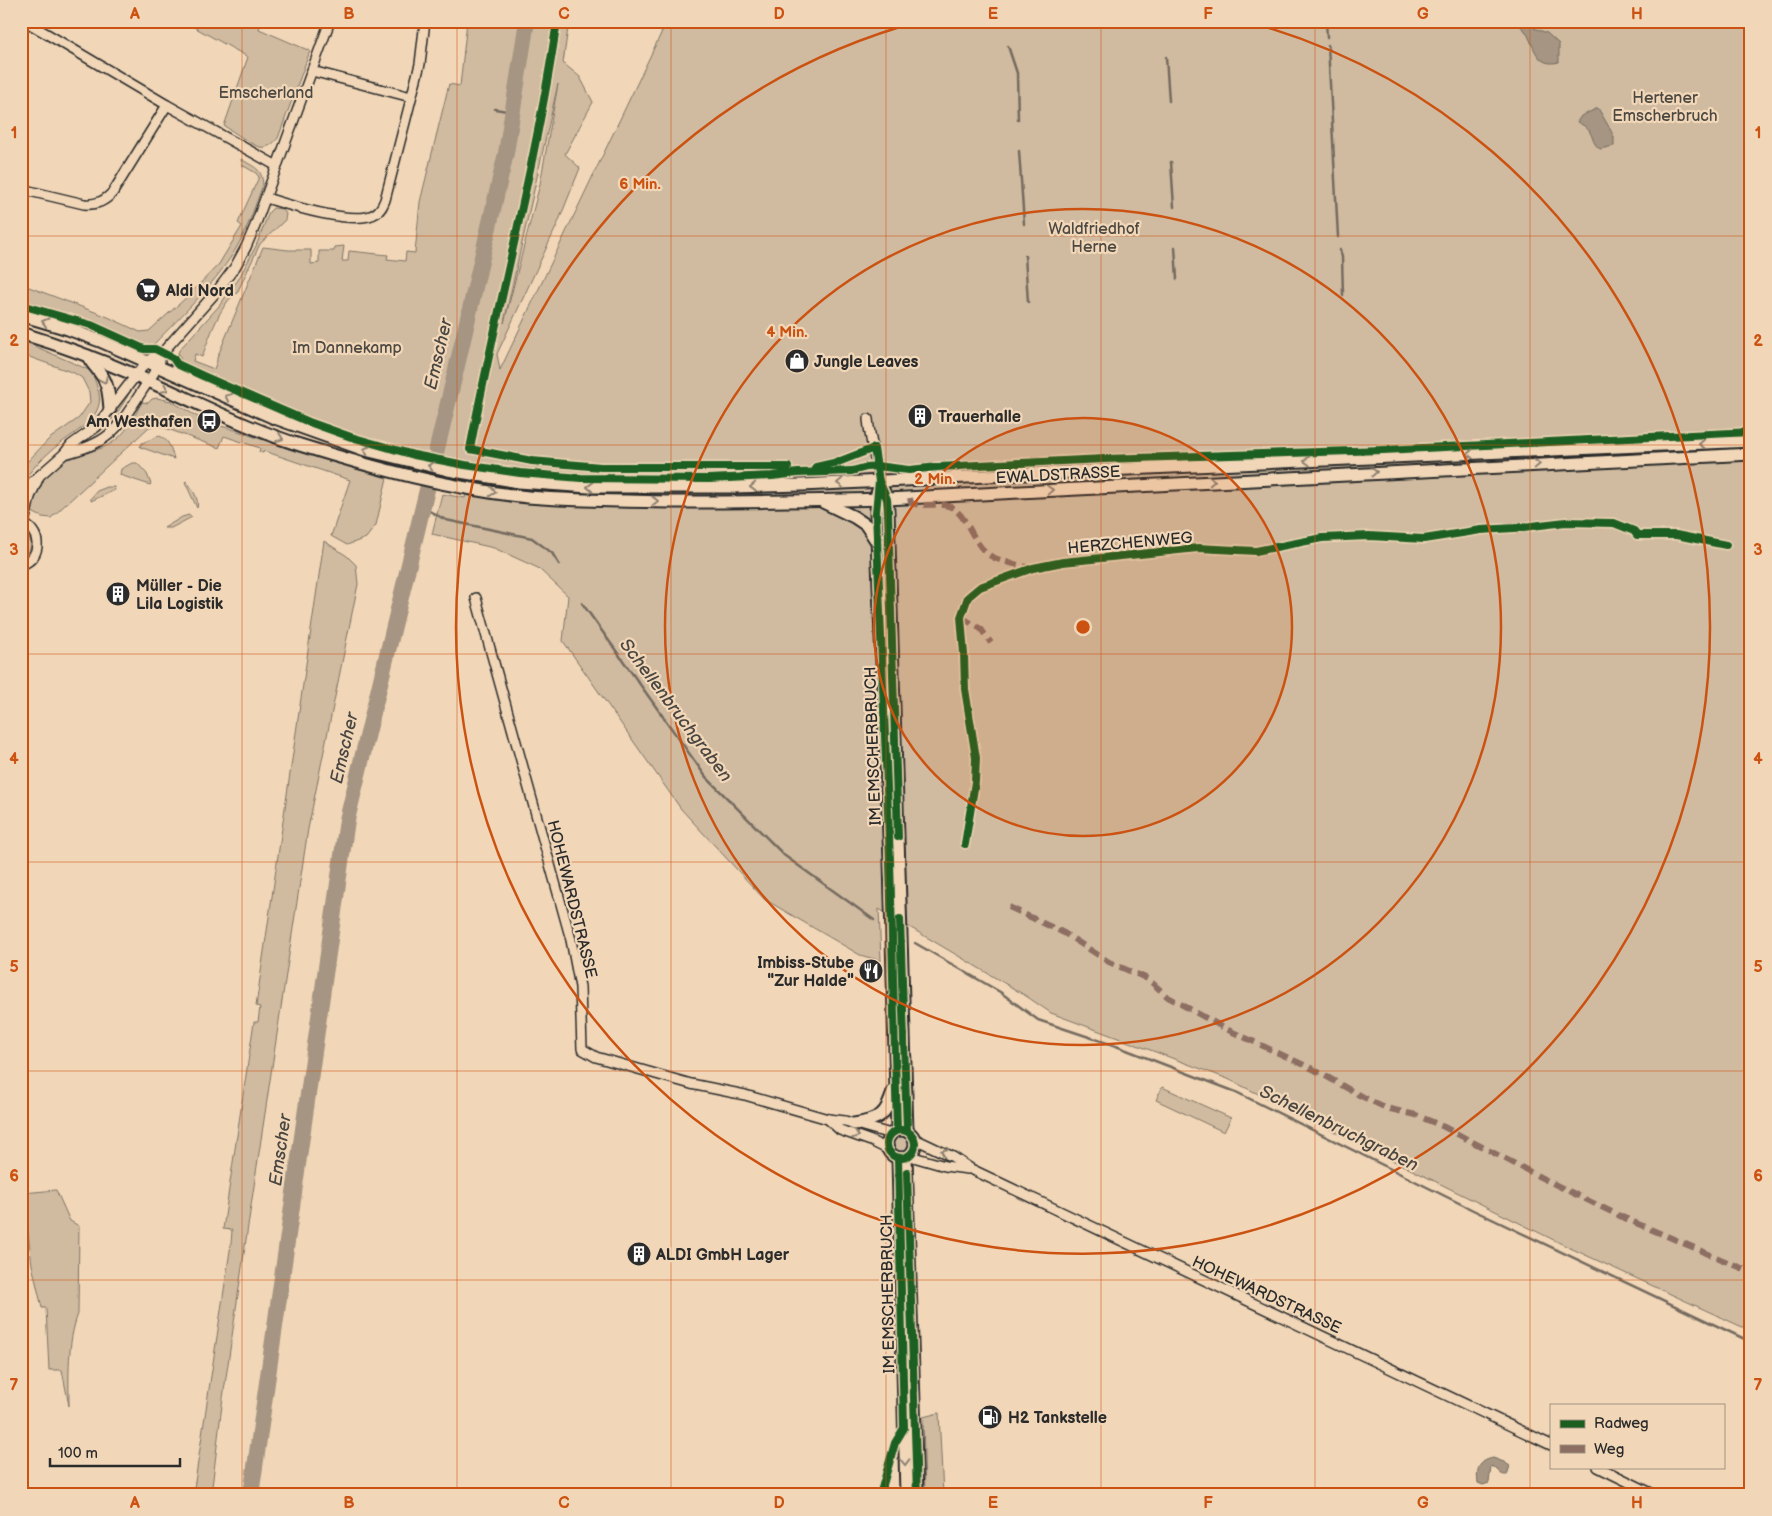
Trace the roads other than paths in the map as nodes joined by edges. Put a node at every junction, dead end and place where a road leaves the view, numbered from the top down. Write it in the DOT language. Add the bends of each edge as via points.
graph roads {
  1 [pos="25,21"];
  2 [pos="330,21"];
  3 [pos="425,21"];
  4 [pos="312,71"];
  5 [pos="411,97"];
  6 [pos="167,105"];
  7 [pos="277,166"];
  8 [pos="21,189"];
  9 [pos="266,198"];
  10 [pos="21,315"];
  11 [pos="21,333"];
  12 [pos="162,352"];
  13 [pos="88,356"];
  14 [pos="147,361"];
  15 [pos="158,366"];
  16 [pos="135,375"];
  17 [pos="148,381"];
  18 [pos="110,409"];
  19 [pos="868,419"];
  20 [pos="1751,441"];
  21 [pos="64,454"];
  22 [pos="1751,454"];
  23 [pos="38,478"];
  24 [pos="879,481"];
  25 [pos="21,498"];
  26 [pos="882,499"];
  27 [pos="819,501"];
  28 [pos="22,523"];
  29 [pos="878,544"];
  30 [pos="21,565"];
  31 [pos="476,598"];
  32 [pos="896,1080"];
  33 [pos="828,1119"];
  34 [pos="854,1124"];
  35 [pos="903,1133"];
  36 [pos="887,1148"];
  37 [pos="905,1157"];
  38 [pos="971,1169"];
  39 [pos="909,1412"];
  40 [pos="1550,1445"];
  41 [pos="1600,1468"];
  42 [pos="906,1495"];
  43 [pos="917,1495"];
  44 [pos="1655,1495"];
  1 -- 6 [label="street"];
  2 -- 4 [label="street"];
  3 -- 5 [label="street" via="420,64"];
  4 -- 5 [label="street"];
  4 -- 7 [label="street"];
  5 -- 9 [label="street" via="385,200 378,212 364,218 336,215"];
  6 -- 7 [label="street"];
  6 -- 8 [label="street" via="113,192 100,202 84,204"];
  7 -- 9 [label="street"];
  9 -- 12 [label="street" via="235,267"];
  14 -- 10 [label="main road, EWALDSTRASSE, one-way" via="68,329"];
  11 -- 13 [label="main road, EWALDSTRASSE"];
  12 -- 14 [label="street"];
  12 -- 15 [label="street"];
  13 -- 16 [label="main road, EWALDSTRASSE"];
  13 -- 18 [label="main road, one-way" via="107,387"];
  14 -- 15 [label="main road, EWALDSTRASSE"];
  14 -- 16 [label="street"];
  15 -- 17 [label="street"];
  24 -- 15 [label="main road, EWALDSTRASSE, one-way" via="733,488 589,487 519,482 448,470 365,450 272,417"];
  16 -- 17 [label="main road, EWALDSTRASSE"];
  16 -- 18 [label="street"];
  17 -- 21 [label="street" via="115,430 98,442"];
  17 -- 27 [label="main road, EWALDSTRASSE, one-way" via="283,439 342,458 445,484 526,497 593,501"];
  18 -- 21 [label="street" via="96,427"];
  19 -- 24 [label="street"];
  20 -- 24 [label="main road, EWALDSTRASSE, one-way"];
  21 -- 23 [label="street"];
  26 -- 22 [label="main road, EWALDSTRASSE, one-way"];
  23 -- 25 [label="street"];
  23 -- 28 [label="street"];
  24 -- 26 [label="main road, IM EMSCHERBRUCH"];
  26 -- 27 [label="main road, EWALDSTRASSE"];
  26 -- 29 [label="main road, IM EMSCHERBRUCH"];
  26 -- 35 [label="main road, IM EMSCHERBRUCH"];
  27 -- 29 [label="main road" via="860,521"];
  28 -- 30 [label="street" via="34,531 38,543 35,556"];
  29 -- 32 [label="main road, IM EMSCHERBRUCH"];
  31 -- 33 [label="street, HOHEWARDSTRASSE" via="571,940 580,987 582,1049 596,1057"];
  32 -- 34 [label="main road" via="889,1106 881,1116 870,1122"];
  32 -- 35 [label="main road, IM EMSCHERBRUCH"];
  33 -- 34 [label="street, HOHEWARDSTRASSE"];
  33 -- 36 [label="street, HOHEWARDSTRASSE, one-way" via="840,1130"];
  34 -- 35 [label="street, HOHEWARDSTRASSE"];
  35 -- 36 [label="main road, IM EMSCHERBRUCH" via="888,1138"];
  35 -- 37 [label="main road, IM EMSCHERBRUCH" via="915,1148"];
  38 -- 35 [label="street, HOHEWARDSTRASSE, one-way" via="953,1156"];
  36 -- 37 [label="main road" via="892,1155"];
  37 -- 38 [label="street, HOHEWARDSTRASSE"];
  37 -- 39 [label="main road, IM EMSCHERBRUCH"];
  38 -- 40 [label="street, HOHEWARDSTRASSE"];
  39 -- 42 [label="main road, IM EMSCHERBRUCH, one-way"];
  39 -- 43 [label="main road, IM EMSCHERBRUCH"];
  41 -- 44 [label="street"];
}
